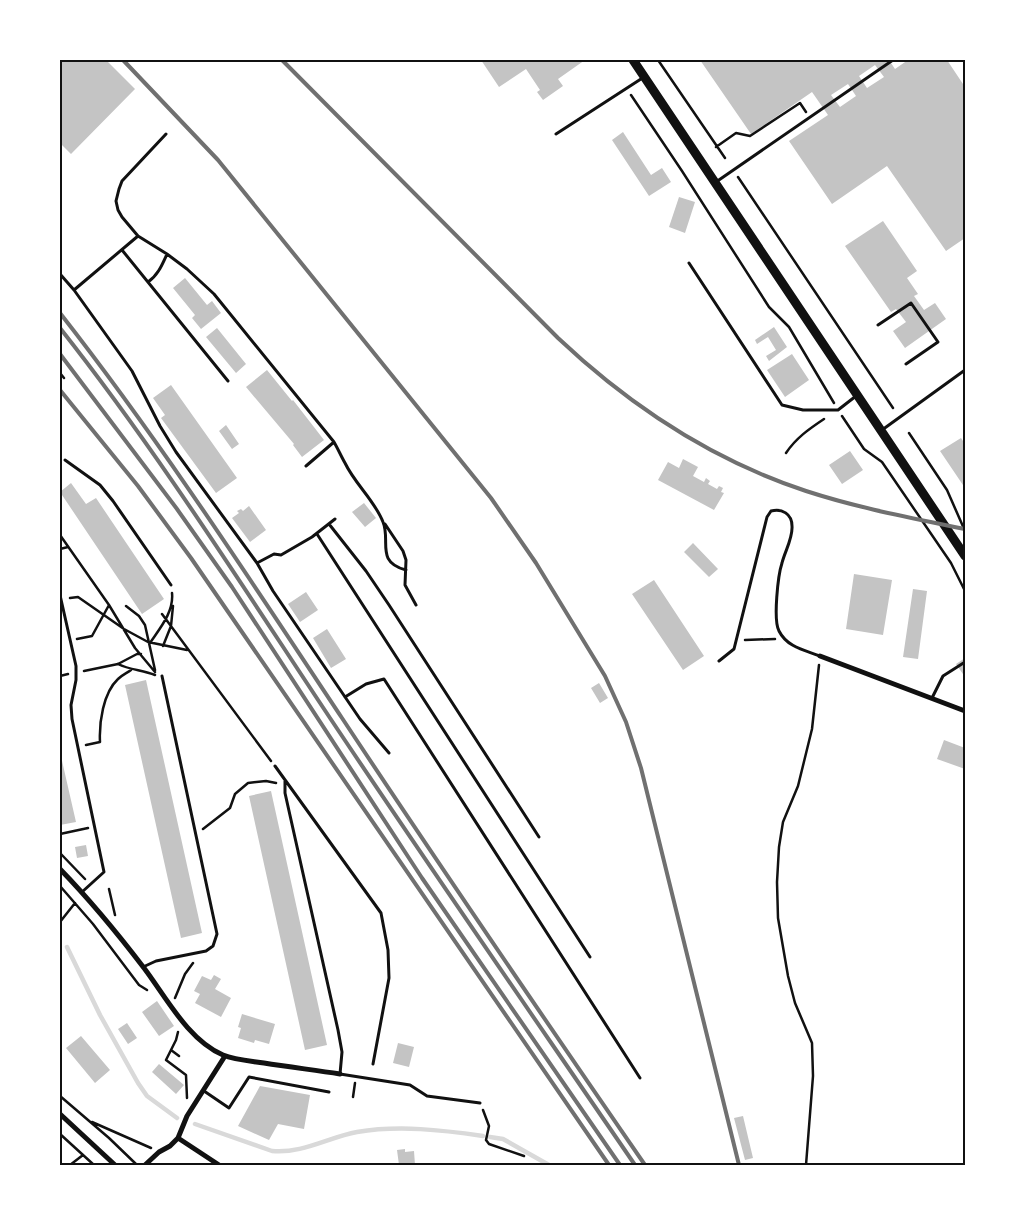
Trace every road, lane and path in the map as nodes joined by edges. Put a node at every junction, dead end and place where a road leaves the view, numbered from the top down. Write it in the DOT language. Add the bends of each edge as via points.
graph roads {
  1 [pos="633,60"];
  2 [pos="658,60"];
  3 [pos="892,60"];
  4 [pos="644,77"];
  5 [pos="626,89"];
  6 [pos="810,117"];
  7 [pos="166,134"];
  8 [pos="556,134"];
  9 [pos="716,147"];
  10 [pos="725,158"];
  11 [pos="736,174"];
  12 [pos="716,182"];
  13 [pos="138,236"];
  14 [pos="122,250"];
  15 [pos="167,254"];
  16 [pos="689,263"];
  17 [pos="60,274"];
  18 [pos="148,282"];
  19 [pos="74,290"];
  20 [pos="878,325"];
  21 [pos="906,364"];
  22 [pos="965,370"];
  23 [pos="60,373"];
  24 [pos="64,378"];
  25 [pos="228,381"];
  26 [pos="857,396"];
  27 [pos="892,408"];
  28 [pos="838,410"];
  29 [pos="881,431"];
  30 [pos="909,433"];
  31 [pos="334,442"];
  32 [pos="786,453"];
  33 [pos="65,460"];
  34 [pos="306,466"];
  35 [pos="335,519"];
  36 [pos="382,520"];
  37 [pos="329,524"];
  38 [pos="965,531"];
  39 [pos="317,534"];
  40 [pos="60,535"];
  41 [pos="68,547"];
  42 [pos="60,549"];
  43 [pos="965,556"];
  44 [pos="257,564"];
  45 [pos="406,570"];
  46 [pos="171,585"];
  47 [pos="965,591"];
  48 [pos="60,595"];
  49 [pos="61,600"];
  50 [pos="173,602"];
  51 [pos="109,604"];
  52 [pos="416,605"];
  53 [pos="126,606"];
  54 [pos="104,614"];
  55 [pos="162,614"];
  56 [pos="166,619"];
  57 [pos="171,626"];
  58 [pos="124,629"];
  59 [pos="784,639"];
  60 [pos="70,640"];
  61 [pos="736,641"];
  62 [pos="149,642"];
  63 [pos="163,646"];
  64 [pos="135,648"];
  65 [pos="187,650"];
  66 [pos="137,654"];
  67 [pos="141,654"];
  68 [pos="820,656"];
  69 [pos="719,661"];
  70 [pos="965,662"];
  71 [pos="118,664"];
  72 [pos="131,670"];
  73 [pos="155,672"];
  74 [pos="76,673"];
  75 [pos="60,676"];
  76 [pos="156,676"];
  77 [pos="162,676"];
  78 [pos="345,697"];
  79 [pos="932,698"];
  80 [pos="965,711"];
  81 [pos="77,746"];
  82 [pos="389,753"];
  83 [pos="275,766"];
  84 [pos="285,781"];
  85 [pos="284,787"];
  86 [pos="95,827"];
  87 [pos="60,834"];
  88 [pos="197,835"];
  89 [pos="539,837"];
  90 [pos="60,869"];
  91 [pos="60,886"];
  92 [pos="109,889"];
  93 [pos="82,892"];
  94 [pos="75,903"];
  95 [pos="115,915"];
  96 [pos="60,922"];
  97 [pos="198,953"];
  98 [pos="590,956"];
  99 [pos="143,967"];
  100 [pos="154,994"];
  101 [pos="172,1006"];
  102 [pos="178,1028"];
  103 [pos="171,1050"];
  104 [pos="179,1056"];
  105 [pos="225,1056"];
  106 [pos="373,1064"];
  107 [pos="340,1074"];
  108 [pos="357,1077"];
  109 [pos="640,1078"];
  110 [pos="204,1091"];
  111 [pos="329,1092"];
  112 [pos="60,1096"];
  113 [pos="352,1097"];
  114 [pos="480,1103"];
  115 [pos="60,1114"];
  116 [pos="187,1116"];
  117 [pos="88,1120"];
  118 [pos="60,1134"];
  119 [pos="178,1138"];
  120 [pos="159,1152"];
  121 [pos="83,1155"];
  122 [pos="524,1156"];
  123 [pos="70,1165"];
  124 [pos="94,1165"];
  125 [pos="115,1165"];
  126 [pos="137,1165"];
  127 [pos="145,1165"];
  128 [pos="219,1165"];
  129 [pos="806,1165"];
  1 -- 4 [label="main road"];
  2 -- 9 [label="path"];
  3 -- 6 [label="lane"];
  4 -- 5 [label="lane"];
  4 -- 12 [label="main road"];
  5 -- 8 [label="lane"];
  5 -- 28 [label="path" via="769,307 789,327"];
  6 -- 9 [label="path" via="800,103 750,136 736,133"];
  6 -- 12 [label="lane"];
  7 -- 13 [label="lane" via="122,181 116,197 118,210"];
  9 -- 10 [label="path"];
  11 -- 27 [label="path"];
  12 -- 26 [label="main road"];
  13 -- 14 [label="lane"];
  13 -- 15 [label="lane"];
  14 -- 18 [label="lane"];
  14 -- 19 [label="lane"];
  15 -- 18 [label="lane" via="154,278"];
  15 -- 31 [label="lane" via="214,294"];
  16 -- 28 [label="lane" via="782,405 803,410"];
  17 -- 19 [label="lane"];
  18 -- 25 [label="lane"];
  19 -- 44 [label="lane" via="132,371 172,446"];
  20 -- 21 [label="lane" via="912,303 938,342"];
  22 -- 29 [label="lane"];
  23 -- 24 [label="path"];
  26 -- 28 [label="lane"];
  26 -- 29 [label="main road"];
  28 -- 32 [label="path" via="804,433"];
  28 -- 47 [label="path" via="864,449 882,462 951,563"];
  29 -- 43 [label="main road"];
  30 -- 38 [label="path" via="947,490"];
  31 -- 34 [label="lane"];
  31 -- 36 [label="lane" via="344,464"];
  33 -- 46 [label="lane" via="100,485"];
  35 -- 37 [label="lane"];
  36 -- 45 [label="lane" via="403,551"];
  36 -- 45 [label="lane" via="386,554 396,567"];
  37 -- 39 [label="lane"];
  37 -- 89 [label="lane" via="389,604"];
  39 -- 44 [label="lane" via="281,555 274,554"];
  39 -- 98 [label="lane"];
  40 -- 41 [label="path"];
  41 -- 42 [label="path"];
  41 -- 51 [label="path"];
  44 -- 78 [label="lane"];
  45 -- 52 [label="lane" via="406,585"];
  46 -- 50 [label="path"];
  48 -- 49 [label="lane"];
  49 -- 54 [label="path" via="78,597"];
  49 -- 60 [label="lane"];
  50 -- 56 [label="path"];
  50 -- 57 [label="path"];
  51 -- 54 [label="path"];
  51 -- 58 [label="path"];
  53 -- 62 [label="path" via="145,625"];
  54 -- 58 [label="path"];
  54 -- 60 [label="path" via="92,636"];
  55 -- 56 [label="path"];
  56 -- 57 [label="path"];
  56 -- 62 [label="path"];
  57 -- 63 [label="path"];
  57 -- 65 [label="path"];
  58 -- 62 [label="path"];
  58 -- 64 [label="path"];
  59 -- 61 [label="path"];
  59 -- 61 [label="lane" via="775,615 781,566 792,527 787,514 775,510 767,518"];
  59 -- 68 [label="lane" via="797,648"];
  60 -- 74 [label="lane"];
  61 -- 69 [label="lane" via="731,652"];
  62 -- 63 [label="path"];
  62 -- 73 [label="path"];
  63 -- 65 [label="path"];
  64 -- 66 [label="path"];
  64 -- 67 [label="path"];
  65 -- 83 [label="path"];
  66 -- 67 [label="path"];
  66 -- 71 [label="path"];
  67 -- 73 [label="path"];
  68 -- 79 [label="street"];
  68 -- 129 [label="path" via="812,729 798,786 784,822 777,882 778,918 788,976 812,1044 813,1076"];
  70 -- 79 [label="lane" via="943,676"];
  71 -- 72 [label="path"];
  71 -- 74 [label="path"];
  72 -- 76 [label="path"];
  72 -- 81 [label="path" via="119,677 107,697 99,730 100,742"];
  73 -- 76 [label="path"];
  74 -- 75 [label="path"];
  74 -- 81 [label="lane" via="71,705"];
  76 -- 77 [label="path"];
  77 -- 88 [label="lane"];
  78 -- 82 [label="lane"];
  78 -- 109 [label="lane" via="366,684 384,679"];
  79 -- 80 [label="street"];
  81 -- 86 [label="lane"];
  83 -- 84 [label="lane"];
  84 -- 85 [label="lane"];
  84 -- 106 [label="lane" via="381,913 390,978"];
  85 -- 88 [label="path" via="266,780 248,783 235,794 230,808"];
  85 -- 107 [label="lane" via="338,1030 342,1052"];
  86 -- 87 [label="path"];
  86 -- 93 [label="lane" via="104,872"];
  88 -- 97 [label="lane" via="217,934 214,946"];
  90 -- 93 [label="street"];
  91 -- 94 [label="path"];
  92 -- 95 [label="path"];
  93 -- 99 [label="street"];
  94 -- 96 [label="path"];
  94 -- 100 [label="path" via="139,985"];
  97 -- 99 [label="lane" via="156,961"];
  97 -- 101 [label="path"];
  99 -- 101 [label="street"];
  101 -- 105 [label="street" via="198,1039"];
  102 -- 103 [label="path"];
  103 -- 104 [label="path"];
  103 -- 116 [label="path" via="166,1060 186,1075"];
  105 -- 107 [label="street"];
  105 -- 110 [label="street"];
  107 -- 108 [label="lane"];
  108 -- 113 [label="path"];
  108 -- 114 [label="lane" via="410,1085 427,1096"];
  110 -- 111 [label="lane" via="229,1108 249,1077"];
  110 -- 116 [label="street"];
  112 -- 117 [label="path"];
  114 -- 122 [label="path" via="489,1126 486,1140 489,1144"];
  115 -- 125 [label="street"];
  116 -- 119 [label="street"];
  117 -- 120 [label="path"];
  117 -- 126 [label="path"];
  118 -- 121 [label="path"];
  119 -- 120 [label="street"];
  119 -- 128 [label="street"];
  120 -- 127 [label="street"];
  121 -- 123 [label="path"];
  121 -- 124 [label="path"];
}
